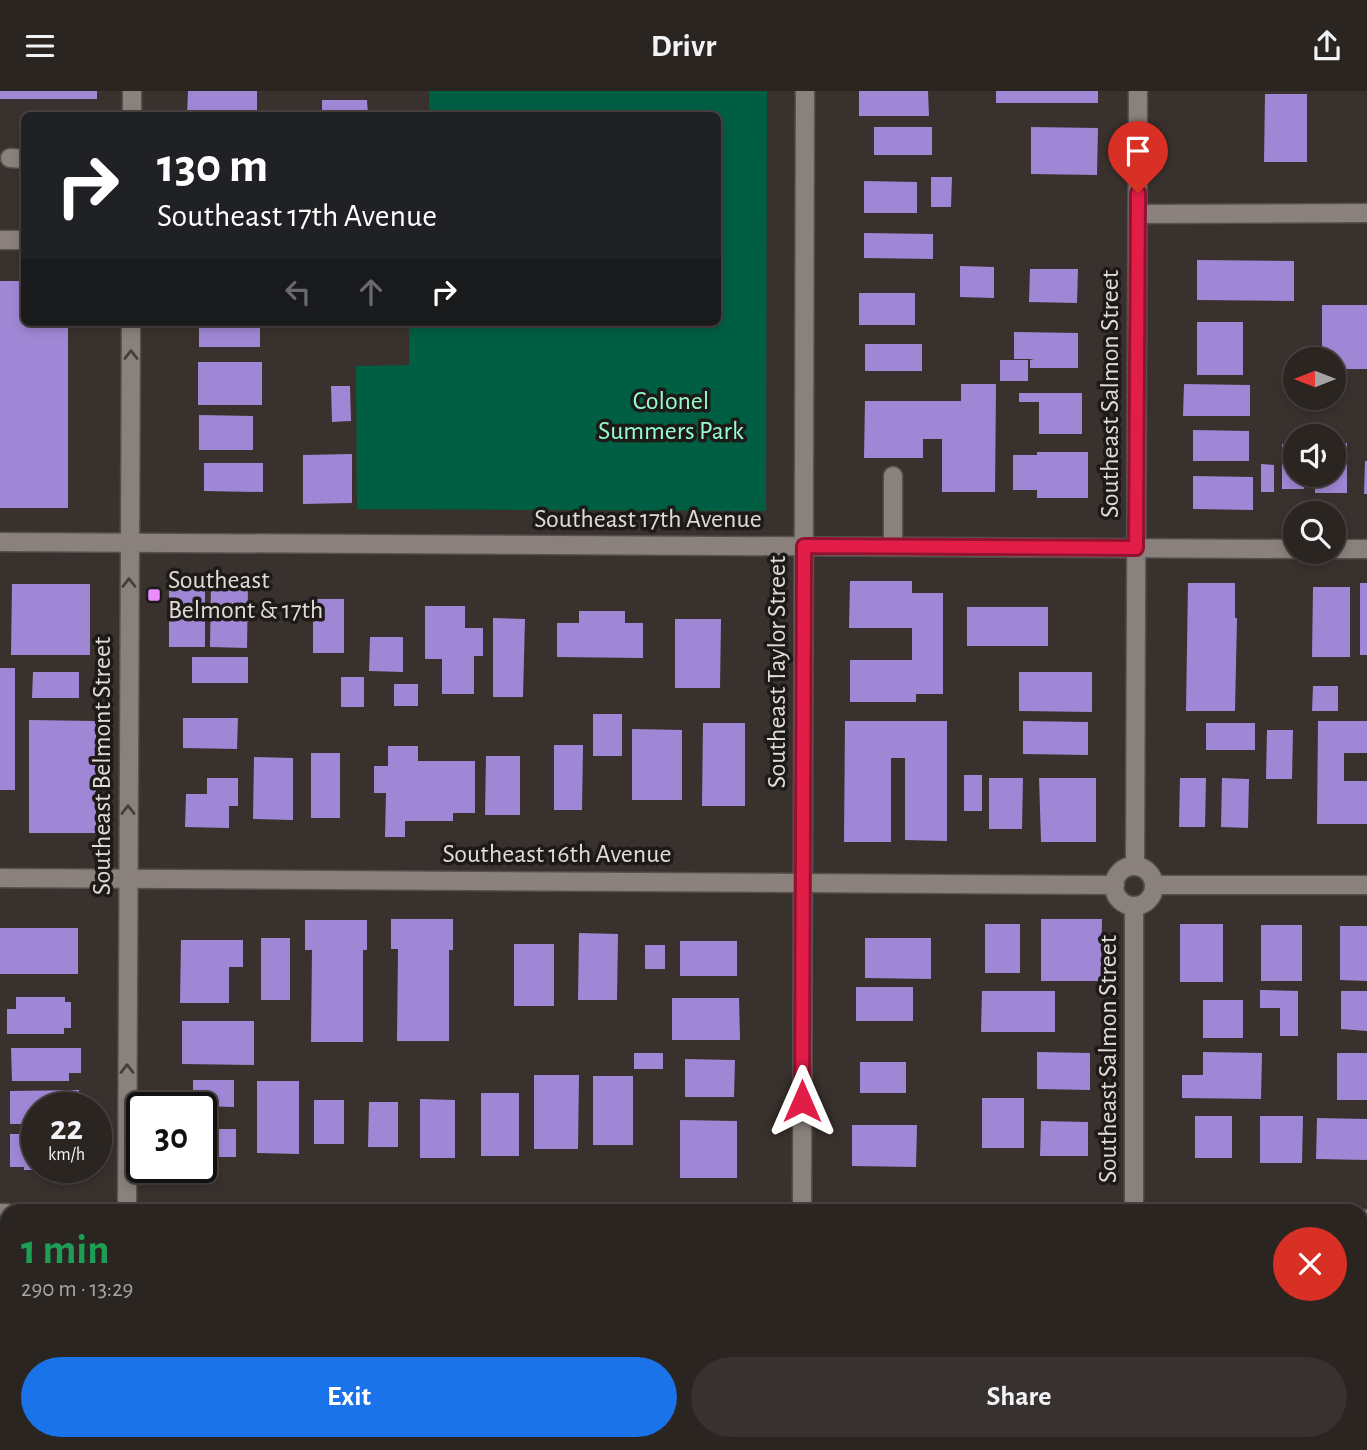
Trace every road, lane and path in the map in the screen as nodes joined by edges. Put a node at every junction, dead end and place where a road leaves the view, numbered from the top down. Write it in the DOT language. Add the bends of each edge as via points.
graph roads {
  1 [pos="132,91"];
  2 [pos="804,91"];
  3 [pos="1138,91"];
  4 [pos="132,112"];
  5 [pos="1138,213"];
  6 [pos="1367,213"];
  7 [pos="0,240"];
  8 [pos="21,240"];
  9 [pos="131,326"];
  10 [pos="893,476"];
  11 [pos="0,542"];
  12 [pos="130,543"];
  13 [pos="804,546"];
  14 [pos="893,547"];
  15 [pos="1136,548"];
  16 [pos="1283,548"];
  17 [pos="1346,549"];
  18 [pos="1367,549"];
  19 [pos="1135,866"];
  20 [pos="0,877"];
  21 [pos="127,878"];
  22 [pos="803,882"];
  23 [pos="1115,885"];
  24 [pos="1154,885"];
  25 [pos="1367,885"];
  26 [pos="1135,906"];
  27 [pos="127,1204"];
  28 [pos="802,1204"];
  29 [pos="1135,1204"];
  1 -- 4 [label="street"];
  2 -- 13 [label="street, Southeast Taylor Street"];
  3 -- 5 [label="street, Southeast Salmon Street"];
  5 -- 6 [label="street"];
  5 -- 15 [label="street, Southeast Salmon Street"];
  7 -- 8 [label="street"];
  12 -- 9 [label="street, Southeast Belmont Street, one-way"];
  10 -- 14 [label="street"];
  11 -- 12 [label="street, Southeast 17th Avenue"];
  12 -- 13 [label="street, Southeast 17th Avenue"];
  21 -- 12 [label="street, Southeast Belmont Street, one-way"];
  13 -- 14 [label="street, Southeast 17th Avenue"];
  13 -- 22 [label="street, Southeast Taylor Street"];
  14 -- 15 [label="street, Southeast 17th Avenue"];
  15 -- 16 [label="street, Southeast 17th Avenue"];
  15 -- 19 [label="street, Southeast Salmon Street"];
  17 -- 18 [label="street"];
  19 -- 23 [label="street" via="1119,874"];
  19 -- 24 [label="street" via="1150,874"];
  20 -- 21 [label="street, Southeast 16th Avenue"];
  21 -- 22 [label="street, Southeast 16th Avenue"];
  27 -- 21 [label="street, Southeast Belmont Street, one-way"];
  22 -- 23 [label="street, Southeast 16th Avenue"];
  22 -- 28 [label="street, Southeast Taylor Street"];
  23 -- 26 [label="street" via="1122,902"];
  24 -- 25 [label="street"];
  24 -- 26 [label="street" via="1147,902"];
  26 -- 29 [label="street, Southeast Salmon Street"];
}
